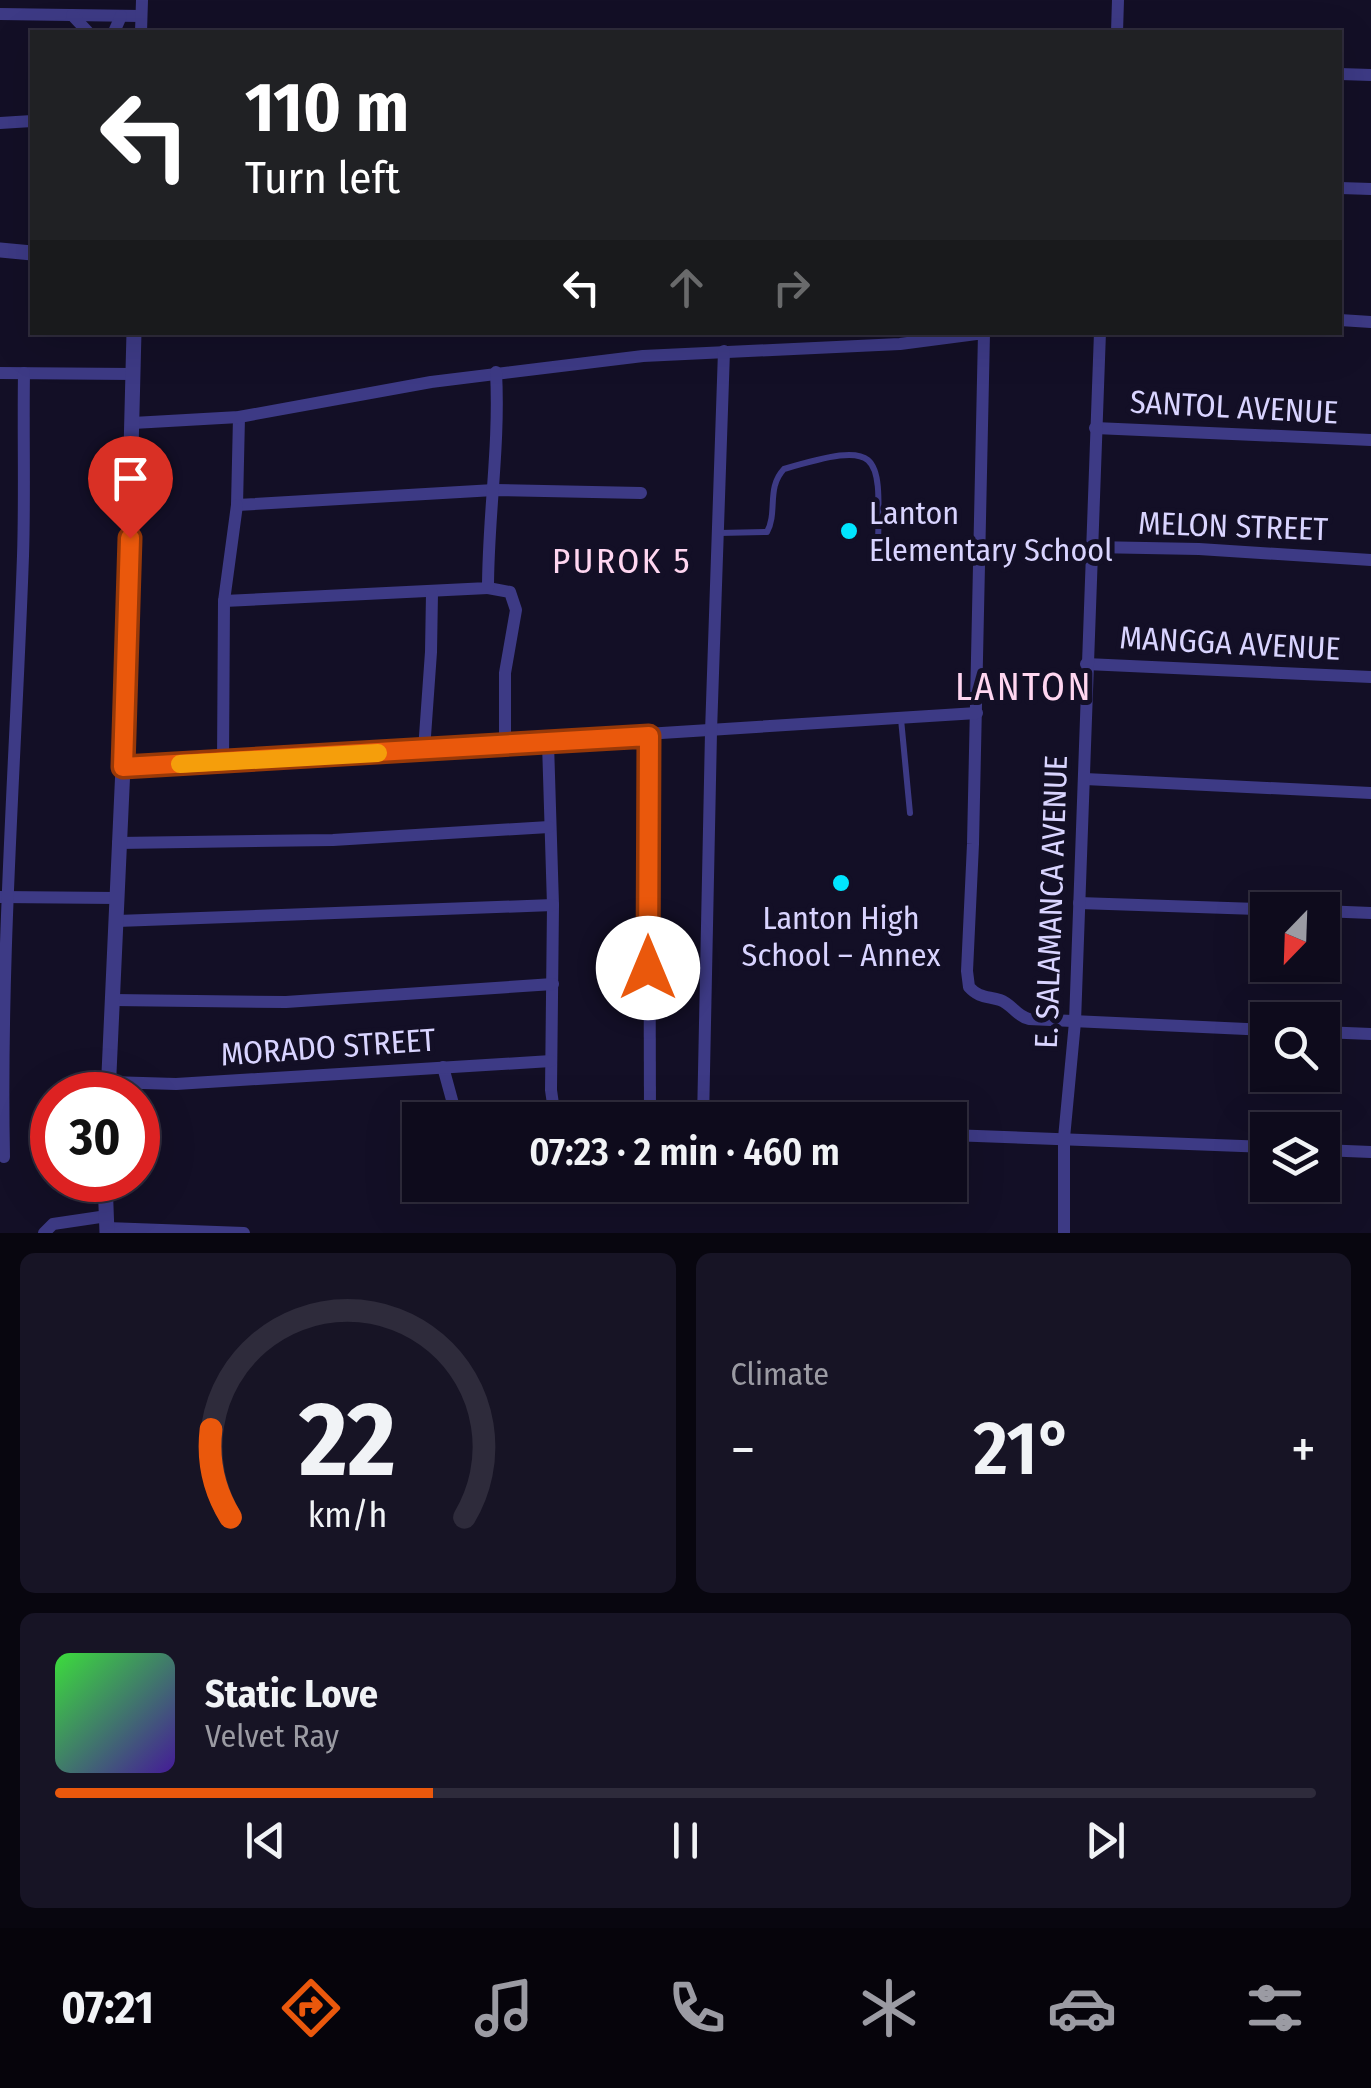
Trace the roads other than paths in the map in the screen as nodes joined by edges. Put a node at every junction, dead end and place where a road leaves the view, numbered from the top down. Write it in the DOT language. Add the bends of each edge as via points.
graph roads {
  1 [pos="142,0"];
  2 [pos="1118,0"];
  3 [pos="0,14"];
  4 [pos="72,15"];
  5 [pos="121,16"];
  6 [pos="141,16"];
  7 [pos="86,30"];
  8 [pos="115,30"];
  9 [pos="141,30"];
  10 [pos="1116,30"];
  11 [pos="1342,74"];
  12 [pos="1371,75"];
  13 [pos="30,121"];
  14 [pos="0,122"];
  15 [pos="1342,188"];
  16 [pos="1371,189"];
  17 [pos="0,250"];
  18 [pos="30,253"];
  19 [pos="1342,320"];
  20 [pos="1371,322"];
  21 [pos="134,335"];
  22 [pos="963,335"];
  23 [pos="984,335"];
  24 [pos="1100,335"];
  25 [pos="724,352"];
  26 [pos="496,372"];
  27 [pos="0,373"];
  28 [pos="24,373"];
  29 [pos="134,374"];
  30 [pos="240,417"];
  31 [pos="134,423"];
  32 [pos="1096,428"];
  33 [pos="1371,440"];
  34 [pos="494,490"];
  35 [pos="641,492"];
  36 [pos="237,505"];
  37 [pos="718,532"];
  38 [pos="878,546"];
  39 [pos="1092,547"];
  40 [pos="1371,560"];
  41 [pos="488,588"];
  42 [pos="432,592"];
  43 [pos="224,601"];
  44 [pos="1086,664"];
  45 [pos="1371,677"];
  46 [pos="977,713"];
  47 [pos="901,718"];
  48 [pos="711,732"];
  49 [pos="649,736"];
  50 [pos="548,743"];
  51 [pos="505,745"];
  52 [pos="424,750"];
  53 [pos="223,762"];
  54 [pos="123,767"];
  55 [pos="1085,779"];
  56 [pos="1371,793"];
  57 [pos="910,814"];
  58 [pos="549,827"];
  59 [pos="118,842"];
  60 [pos="3,897"];
  61 [pos="117,898"];
  62 [pos="1079,903"];
  63 [pos="554,905"];
  64 [pos="1250,909"];
  65 [pos="1340,912"];
  66 [pos="1371,913"];
  67 [pos="117,921"];
  68 [pos="553,984"];
  69 [pos="113,1000"];
  70 [pos="1075,1022"];
  71 [pos="1250,1029"];
  72 [pos="1340,1033"];
  73 [pos="1371,1034"];
  74 [pos="551,1061"];
  75 [pos="443,1066"];
  76 [pos="110,1072"];
  77 [pos="160,1085"];
  78 [pos="452,1102"];
  79 [pos="552,1102"];
  80 [pos="650,1102"];
  81 [pos="703,1102"];
  82 [pos="967,1135"];
  83 [pos="1064,1138"];
  84 [pos="1250,1147"];
  85 [pos="1340,1151"];
  86 [pos="1371,1152"];
  87 [pos="4,1157"];
  88 [pos="107,1226"];
  89 [pos="44,1233"];
  90 [pos="244,1233"];
  91 [pos="1064,1233"];
  1 -- 6 [label="street"];
  2 -- 10 [label="street"];
  3 -- 4 [label="street"];
  4 -- 5 [label="street"];
  4 -- 7 [label="street"];
  5 -- 6 [label="street"];
  5 -- 8 [label="street"];
  6 -- 9 [label="street"];
  11 -- 12 [label="street"];
  13 -- 14 [label="street"];
  15 -- 16 [label="street"];
  17 -- 18 [label="street"];
  19 -- 20 [label="street"];
  21 -- 29 [label="street"];
  22 -- 25 [label="street"];
  23 -- 46 [label="street"];
  24 -- 32 [label="street, E. SALAMANCA AVENUE"];
  25 -- 26 [label="street"];
  25 -- 37 [label="street"];
  26 -- 30 [label="street"];
  26 -- 34 [label="street"];
  27 -- 28 [label="street"];
  28 -- 29 [label="street"];
  28 -- 60 [label="street" via="23,553"];
  29 -- 31 [label="street"];
  30 -- 31 [label="street"];
  30 -- 36 [label="street"];
  31 -- 54 [label="street"];
  32 -- 33 [label="street, SANTOL AVENUE"];
  32 -- 39 [label="street, E. SALAMANCA AVENUE"];
  34 -- 35 [label="street"];
  34 -- 36 [label="street"];
  34 -- 41 [label="street"];
  36 -- 43 [label="street"];
  37 -- 38 [label="lane" via="767,532 774,485 784,469 852,454 867,456 875,466"];
  37 -- 48 [label="street"];
  39 -- 40 [label="street, MELON STREET"];
  39 -- 44 [label="street, E. SALAMANCA AVENUE"];
  41 -- 42 [label="street"];
  41 -- 51 [label="street" via="510,592 516,610 505,673"];
  42 -- 43 [label="street"];
  42 -- 52 [label="street"];
  43 -- 53 [label="street"];
  44 -- 45 [label="street, MANGGA AVENUE"];
  44 -- 55 [label="street, E. SALAMANCA AVENUE"];
  46 -- 47 [label="street"];
  46 -- 70 [label="street" via="967,982 974,993 1006,1002 1018,1016"];
  47 -- 48 [label="street"];
  47 -- 57 [label="lane"];
  48 -- 49 [label="street"];
  48 -- 81 [label="street"];
  49 -- 50 [label="street"];
  49 -- 80 [label="street"];
  50 -- 51 [label="street"];
  50 -- 58 [label="street"];
  51 -- 52 [label="street"];
  52 -- 53 [label="street"];
  53 -- 54 [label="street"];
  54 -- 59 [label="street"];
  55 -- 56 [label="street"];
  55 -- 62 [label="street, E. SALAMANCA AVENUE"];
  58 -- 59 [label="street" via="333,840"];
  58 -- 63 [label="street"];
  59 -- 61 [label="street"];
  60 -- 61 [label="street"];
  60 -- 87 [label="street"];
  61 -- 67 [label="street"];
  62 -- 64 [label="street"];
  62 -- 70 [label="street, E. SALAMANCA AVENUE"];
  63 -- 67 [label="street"];
  63 -- 68 [label="street"];
  65 -- 66 [label="street"];
  67 -- 69 [label="street"];
  68 -- 69 [label="street" via="286,1002"];
  68 -- 74 [label="street"];
  69 -- 76 [label="street"];
  70 -- 71 [label="street"];
  70 -- 83 [label="street, E. SALAMANCA AVENUE"];
  72 -- 73 [label="street"];
  74 -- 75 [label="street, MORADO STREET"];
  74 -- 79 [label="street"];
  75 -- 77 [label="street, MORADO STREET"];
  75 -- 78 [label="street"];
  82 -- 83 [label="street"];
  83 -- 84 [label="street"];
  83 -- 91 [label="street, E. SALAMANCA AVENUE"];
  85 -- 86 [label="street"];
  88 -- 89 [label="street" via="60,1222"];
  88 -- 90 [label="street"];
}
